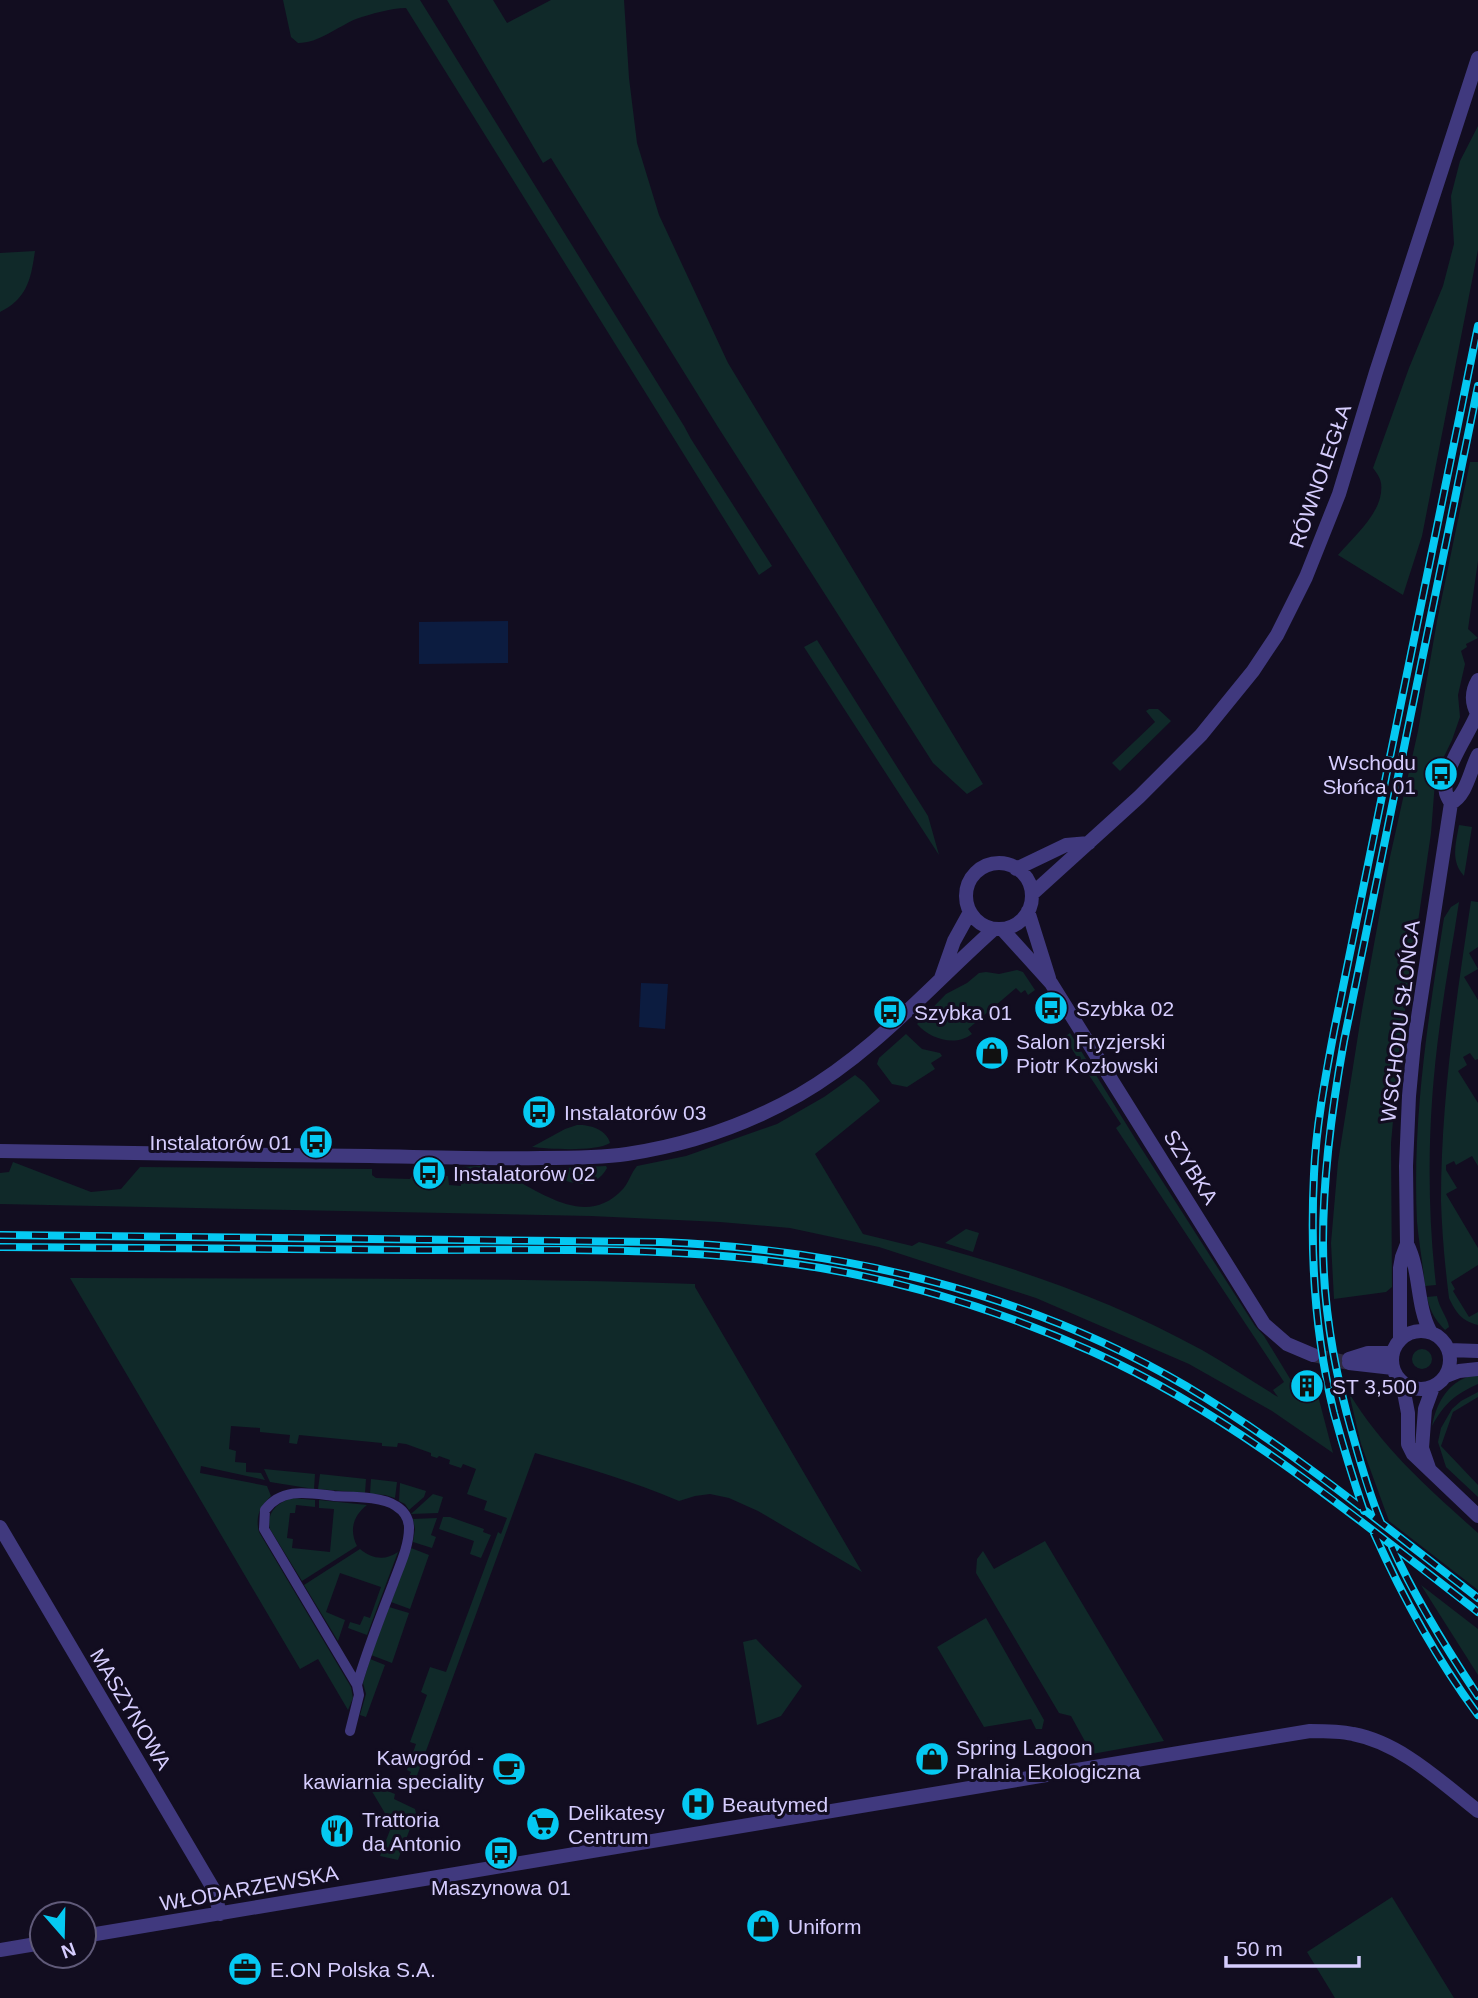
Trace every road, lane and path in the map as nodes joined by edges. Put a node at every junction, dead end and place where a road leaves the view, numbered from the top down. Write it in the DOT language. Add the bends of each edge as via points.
graph roads {
  1 [pos="1478,58"];
  2 [pos="1478,680"];
  3 [pos="1478,715"];
  4 [pos="1478,755"];
  5 [pos="1451,803"];
  6 [pos="1089,843"];
  7 [pos="1016,869"];
  8 [pos="1032,894"];
  9 [pos="1028,911"];
  10 [pos="970,912"];
  11 [pos="998,929"];
  12 [pos="939,983"];
  13 [pos="1051,983"];
  14 [pos="0,1151"];
  15 [pos="1407,1244"];
  16 [pos="1430,1332"];
  17 [pos="1401,1339"];
  18 [pos="1449,1350"];
  19 [pos="1478,1351"];
  20 [pos="1393,1353"];
  21 [pos="1312,1355"];
  22 [pos="1393,1368"];
  23 [pos="1478,1369"];
  24 [pos="1447,1376"];
  25 [pos="1402,1382"];
  26 [pos="1433,1387"];
  27 [pos="1433,1475"];
  28 [pos="1478,1516"];
  29 [pos="0,1527"];
  30 [pos="357,1685"];
  31 [pos="350,1731"];
  32 [pos="1478,1811"];
  33 [pos="220,1914"];
  34 [pos="98,1934"];
  35 [pos="28,1945"];
  36 [pos="0,1950"];
  1 -- 6 [label="street, RÓWNOLEGŁA" via="1339,494 1300,589 1254,671 1223,709 1169,768"];
  2 -- 3 [label="street" via="1472,696"];
  3 -- 5 [label="street, WSCHODU SŁOŃCA" via="1448,774 1445,792"];
  4 -- 5 [label="street, WSCHODU SŁOŃCA" via="1463,792"];
  5 -- 15 [label="street, WSCHODU SŁOŃCA" via="1414,1043"];
  6 -- 7 [label="street" via="1066,845"];
  6 -- 8 [label="street, RÓWNOLEGŁA"];
  7 -- 8 [label="street" via="1027,879"];
  7 -- 10 [label="street" via="996,864 975,874 966,899"];
  8 -- 9 [label="street"];
  9 -- 11 [label="street" via="1017,924"];
  9 -- 13 [label="street, SZYBKA"];
  10 -- 11 [label="street" via="984,926"];
  10 -- 12 [label="street"];
  11 -- 12 [label="street"];
  11 -- 13 [label="street, SZYBKA"];
  12 -- 14 [label="street" via="855,1057 817,1084 753,1118 674,1144 607,1156 513,1159"];
  13 -- 21 [label="street, SZYBKA" via="1264,1324 1287,1344"];
  15 -- 16 [label="street, WSCHODU SŁOŃCA"];
  15 -- 17 [label="street, WSCHODU SŁOŃCA" via="1400,1268"];
  16 -- 17 [label="street" via="1414,1332"];
  16 -- 18 [label="street"];
  17 -- 20 [label="street"];
  18 -- 19 [label="street"];
  18 -- 24 [label="street"];
  20 -- 22 [label="street"];
  20 -- 22 [label="street" via="1368,1353 1349,1361"];
  22 -- 25 [label="street"];
  23 -- 24 [label="street"];
  24 -- 26 [label="street"];
  25 -- 26 [label="street" via="1416,1389"];
  25 -- 27 [label="street" via="1408,1444"];
  26 -- 27 [label="street" via="1425,1409 1422,1448"];
  27 -- 28 [label="street"];
  29 -- 33 [label="street, MASZYNOWA" via="214,1890"];
  30 -- 30 [label="street" via="264,1529 265,1510 284,1495 382,1500 397,1506 408,1520 406,1549"];
  30 -- 31 [label="street"];
  32 -- 33 [label="street, WŁODARZEWSKA" via="1380,1742 1356,1734 1310,1731"];
  33 -- 34 [label="street, WŁODARZEWSKA"];
  35 -- 36 [label="street"];
}
